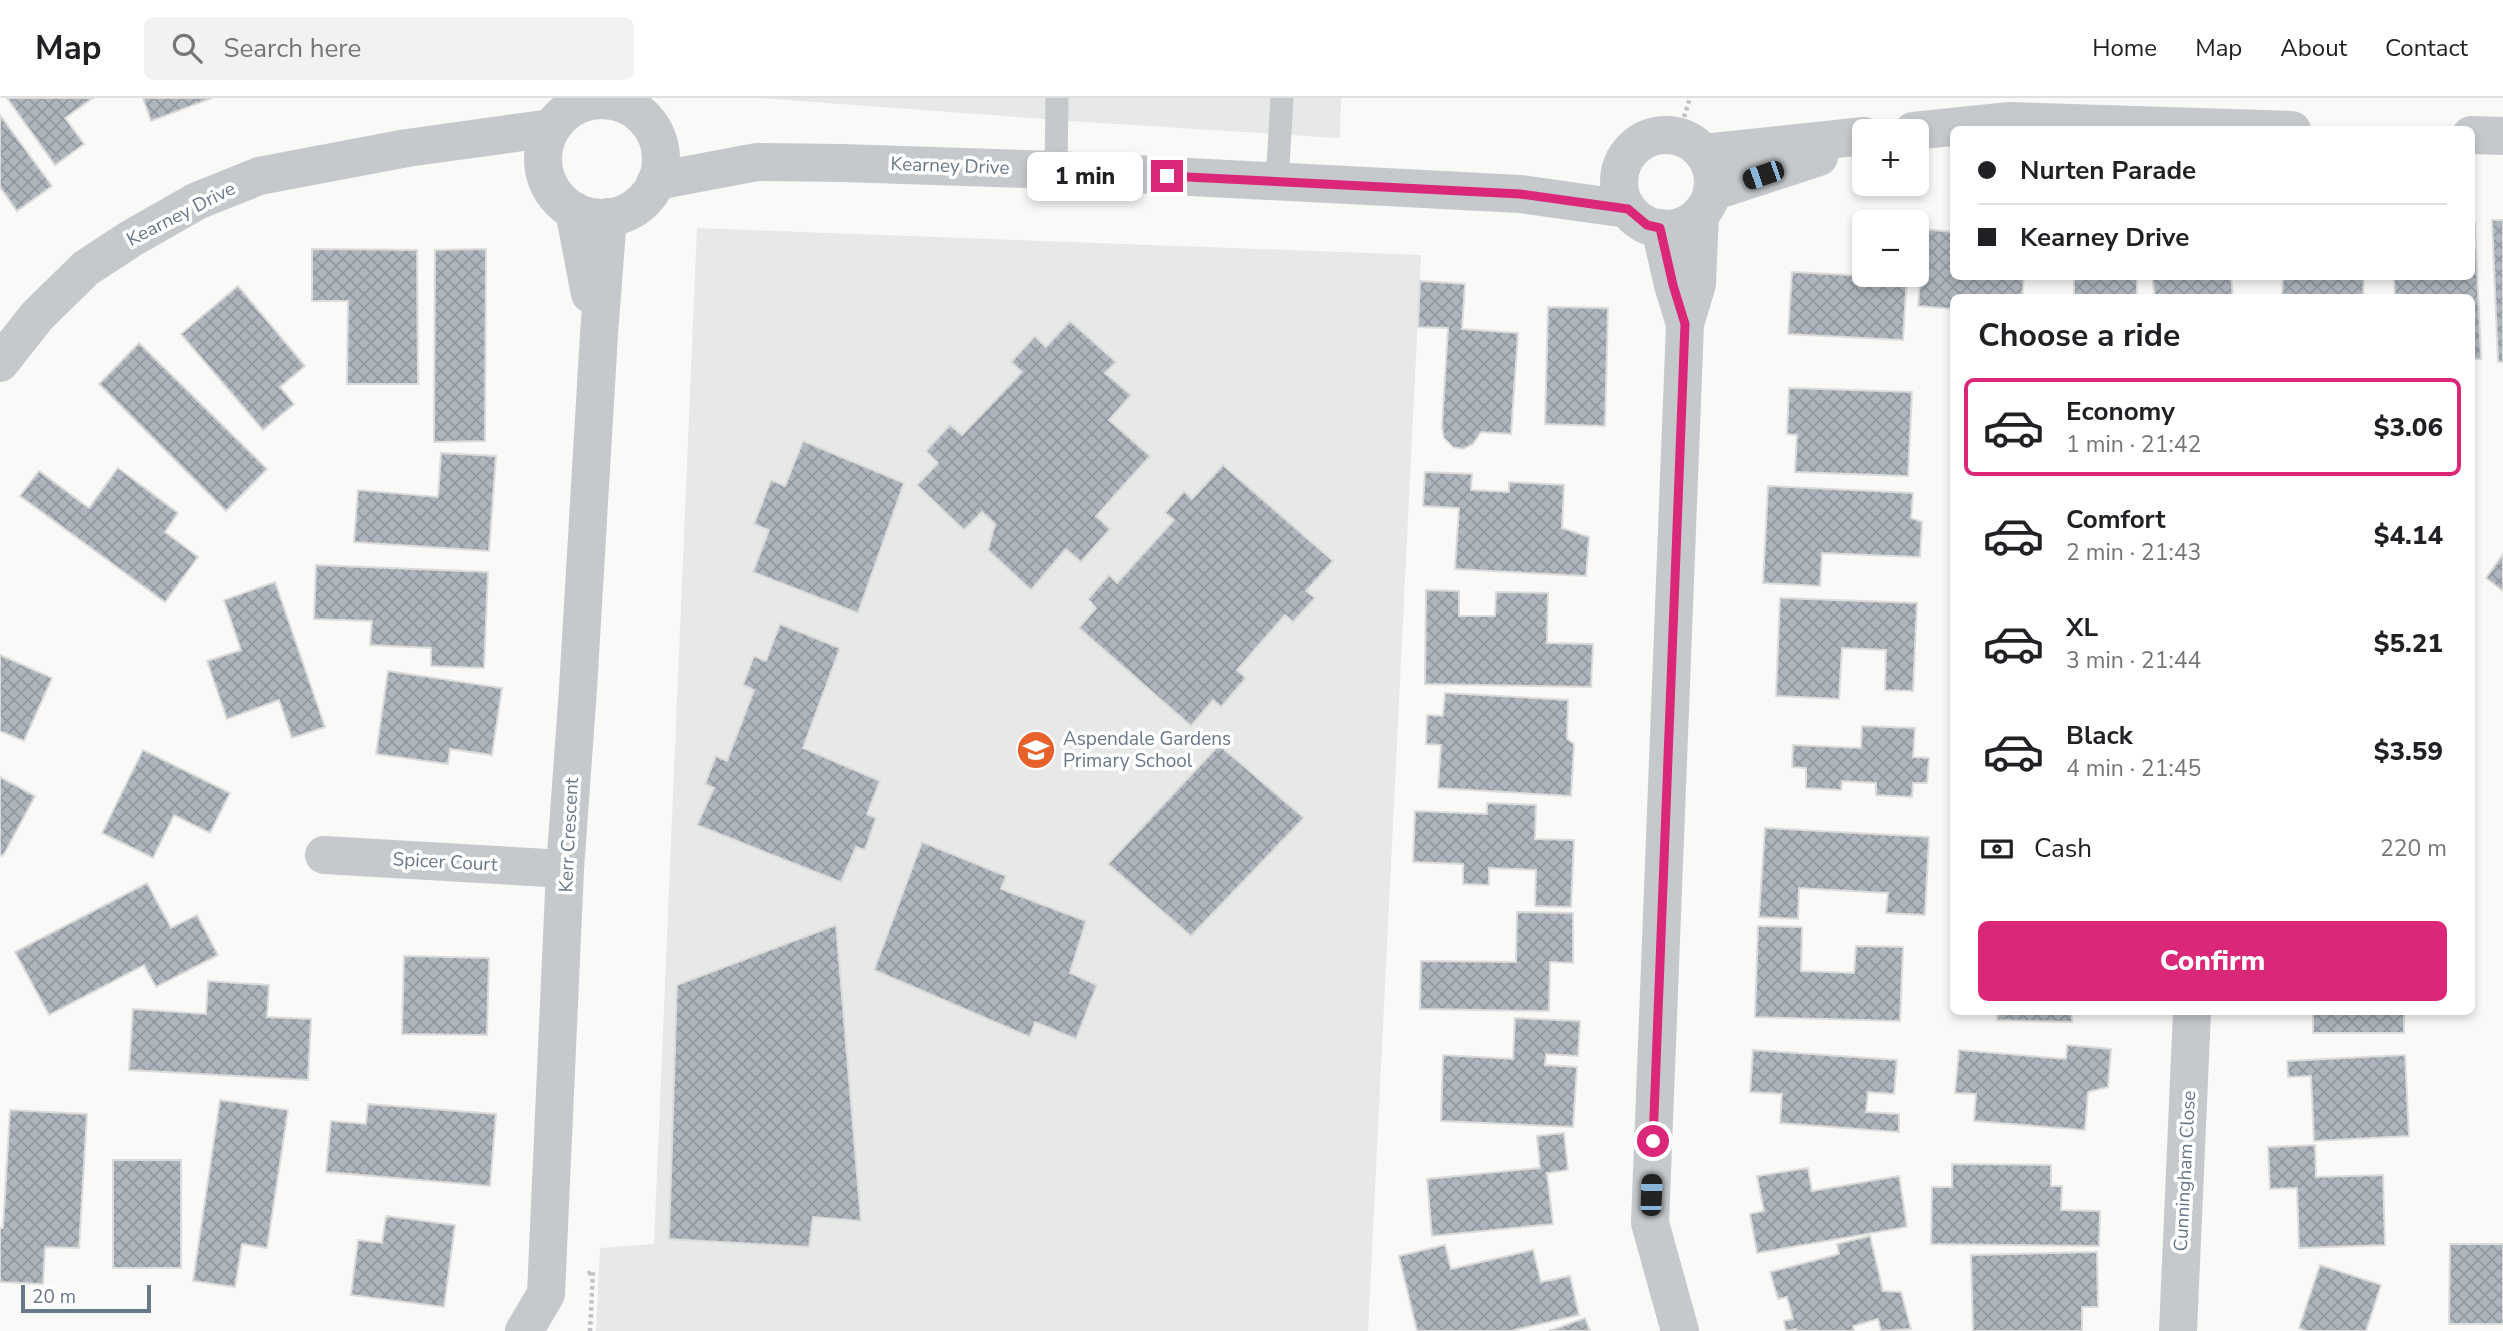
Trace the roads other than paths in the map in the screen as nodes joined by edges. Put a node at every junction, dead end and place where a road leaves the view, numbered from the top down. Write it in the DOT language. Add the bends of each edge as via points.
graph roads {
  1 [pos="1057,98"];
  2 [pos="1282,98"];
  3 [pos="625,101"];
  4 [pos="570,110"];
  5 [pos="1962,126"];
  6 [pos="2166,126"];
  7 [pos="1950,127"];
  8 [pos="1929,129"];
  9 [pos="2475,135"];
  10 [pos="2503,136"];
  11 [pos="657,139"];
  12 [pos="1852,140"];
  13 [pos="1852,144"];
  14 [pos="407,148"];
  15 [pos="1703,153"];
  16 [pos="757,162"];
  17 [pos="543,164"];
  18 [pos="1622,165"];
  19 [pos="1056,170"];
  20 [pos="656,181"];
  21 [pos="1277,182"];
  22 [pos="1520,194"];
  23 [pos="1706,203"];
  24 [pos="1628,209"];
  25 [pos="591,214"];
  26 [pos="1660,228"];
  27 [pos="1685,324"];
  28 [pos="0,363"];
  29 [pos="324,855"];
  30 [pos="565,869"];
  31 [pos="2192,1015"];
  32 [pos="524,1331"];
  33 [pos="1680,1331"];
  34 [pos="2178,1331"];
  1 -- 19 [label="lane"];
  2 -- 21 [label="lane"];
  3 -- 4 [label="street" via="595,100"];
  3 -- 11 [label="street" via="645,118"];
  4 -- 14 [label="street, Kearney Drive"];
  4 -- 17 [label="street" via="544,145"];
  5 -- 6 [label="street" via="2010,121"];
  7 -- 8 [label="street"];
  9 -- 10 [label="street"];
  11 -- 16 [label="street, Kearney Drive"];
  11 -- 20 [label="street"];
  12 -- 15 [label="street"];
  13 -- 23 [label="street"];
  14 -- 17 [label="street, Kearney Drive"];
  14 -- 28 [label="street, Kearney Drive" via="259,176 197,201 86,268 37,316"];
  15 -- 18 [label="street" via="1692,142 1663,134 1639,144"];
  15 -- 23 [label="street" via="1713,179"];
  16 -- 19 [label="street, Kearney Drive"];
  16 -- 20 [label="street, Kearney Drive"];
  17 -- 25 [label="street" via="558,199"];
  18 -- 22 [label="street, Kearney Drive"];
  18 -- 24 [label="street" via="1621,195"];
  19 -- 21 [label="street, Kearney Drive"];
  20 -- 25 [label="street" via="637,206"];
  21 -- 22 [label="street, Kearney Drive"];
  22 -- 24 [label="street, Kearney Drive"];
  23 -- 26 [label="street" via="1689,223"];
  23 -- 27 [label="street" via="1697,284"];
  24 -- 26 [label="street" via="1647,225"];
  25 -- 30 [label="street, Kerr Crescent" via="599,334"];
  26 -- 27 [label="street"];
  27 -- 33 [label="street" via="1650,1223"];
  29 -- 30 [label="street, Spicer Court"];
  30 -- 32 [label="street, Kerr Crescent" via="546,1294"];
  31 -- 34 [label="street, Cunningham Close"];
}
